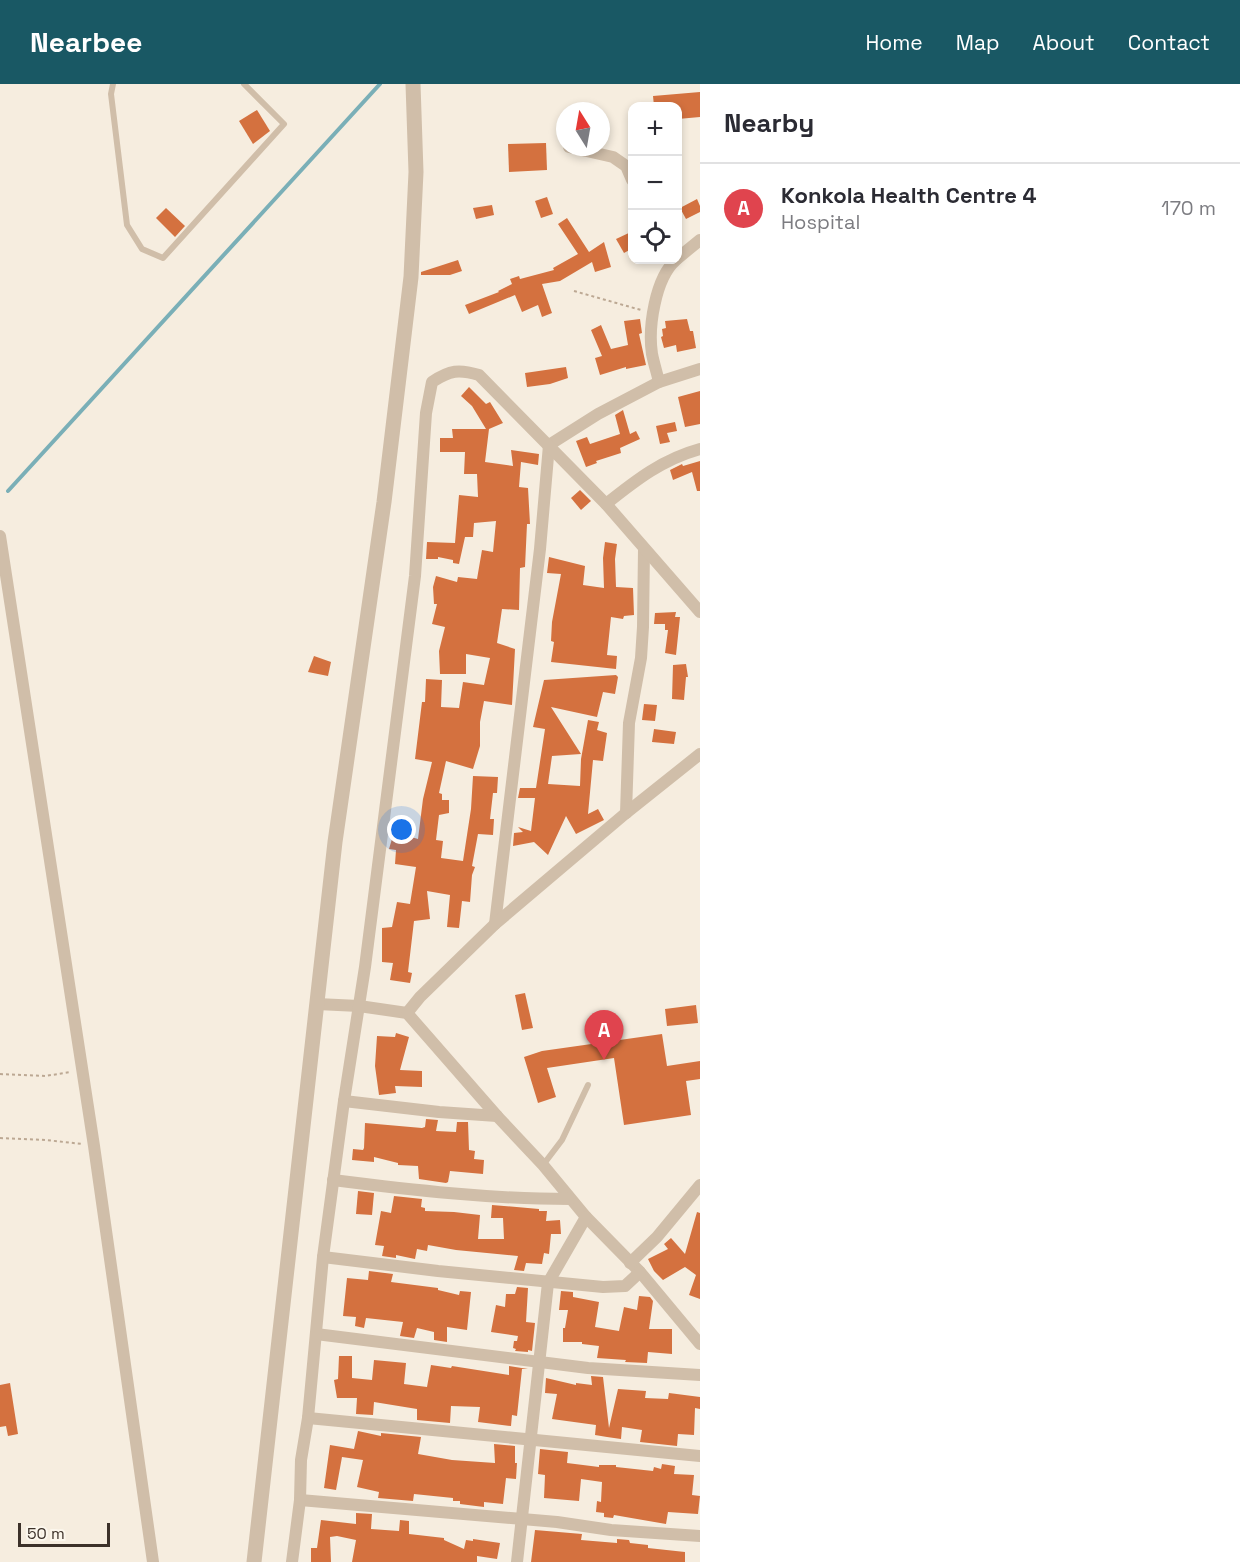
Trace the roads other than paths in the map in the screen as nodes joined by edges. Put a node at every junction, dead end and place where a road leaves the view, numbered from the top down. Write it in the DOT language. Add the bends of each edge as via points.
graph roads {
  1 [pos="113,84"];
  2 [pos="244,84"];
  3 [pos="413,84"];
  4 [pos="609,156"];
  5 [pos="628,170"];
  6 [pos="700,240"];
  7 [pos="682,254"];
  8 [pos="672,264"];
  9 [pos="700,369"];
  10 [pos="659,382"];
  11 [pos="549,445"];
  12 [pos="700,449"];
  13 [pos="606,504"];
  14 [pos="0,536"];
  15 [pos="644,549"];
  16 [pos="700,612"];
  17 [pos="700,754"];
  18 [pos="626,813"];
  19 [pos="495,924"];
  20 [pos="317,1004"];
  21 [pos="359,1005"];
  22 [pos="407,1012"];
  23 [pos="588,1085"];
  24 [pos="344,1101"];
  25 [pos="497,1116"];
  26 [pos="543,1165"];
  27 [pos="333,1180"];
  28 [pos="700,1185"];
  29 [pos="570,1199"];
  30 [pos="586,1217"];
  31 [pos="323,1257"];
  32 [pos="635,1268"];
  33 [pos="548,1283"];
  34 [pos="316,1334"];
  35 [pos="700,1344"];
  36 [pos="539,1361"];
  37 [pos="700,1376"];
  38 [pos="308,1418"];
  39 [pos="530,1438"];
  40 [pos="700,1456"];
  41 [pos="300,1500"];
  42 [pos="522,1520"];
  43 [pos="700,1536"];
  44 [pos="153,1562"];
  45 [pos="254,1562"];
  46 [pos="292,1562"];
  47 [pos="517,1562"];
  1 -- 2 [label="lane" via="111,94 128,225 142,249 164,258 284,124"];
  3 -- 20 [label="street" via="416,172 411,277"];
  4 -- 5 [label="street"];
  6 -- 7 [label="street"];
  8 -- 10 [label="street" via="652,313 652,353"];
  9 -- 10 [label="street"];
  10 -- 11 [label="street"];
  11 -- 13 [label="street"];
  11 -- 19 [label="street"];
  11 -- 21 [label="street" via="479,375 464,370 445,373 432,382 426,413 415,576"];
  12 -- 13 [label="street" via="680,454 642,475"];
  13 -- 15 [label="street"];
  14 -- 44 [label="street" via="94,1146"];
  15 -- 16 [label="street"];
  15 -- 18 [label="street" via="641,658 629,723"];
  17 -- 18 [label="street"];
  18 -- 19 [label="street"];
  19 -- 22 [label="street"];
  20 -- 21 [label="street"];
  20 -- 45 [label="street"];
  21 -- 22 [label="street"];
  21 -- 24 [label="street"];
  22 -- 25 [label="street"];
  23 -- 26 [label="lane" via="562,1140"];
  24 -- 25 [label="street"];
  24 -- 27 [label="street"];
  25 -- 26 [label="street"];
  26 -- 29 [label="street"];
  27 -- 29 [label="street" via="446,1194"];
  27 -- 31 [label="street"];
  28 -- 32 [label="street"];
  29 -- 30 [label="street"];
  30 -- 32 [label="street"];
  30 -- 33 [label="street"];
  31 -- 33 [label="street"];
  31 -- 34 [label="street"];
  32 -- 33 [label="street" via="625,1286"];
  32 -- 35 [label="street"];
  33 -- 36 [label="street"];
  34 -- 36 [label="street"];
  34 -- 38 [label="street"];
  36 -- 37 [label="street"];
  36 -- 39 [label="street"];
  38 -- 39 [label="street"];
  38 -- 41 [label="street"];
  39 -- 40 [label="street"];
  39 -- 42 [label="street"];
  41 -- 42 [label="street"];
  41 -- 46 [label="street"];
  42 -- 43 [label="street"];
  42 -- 47 [label="street"];
}
